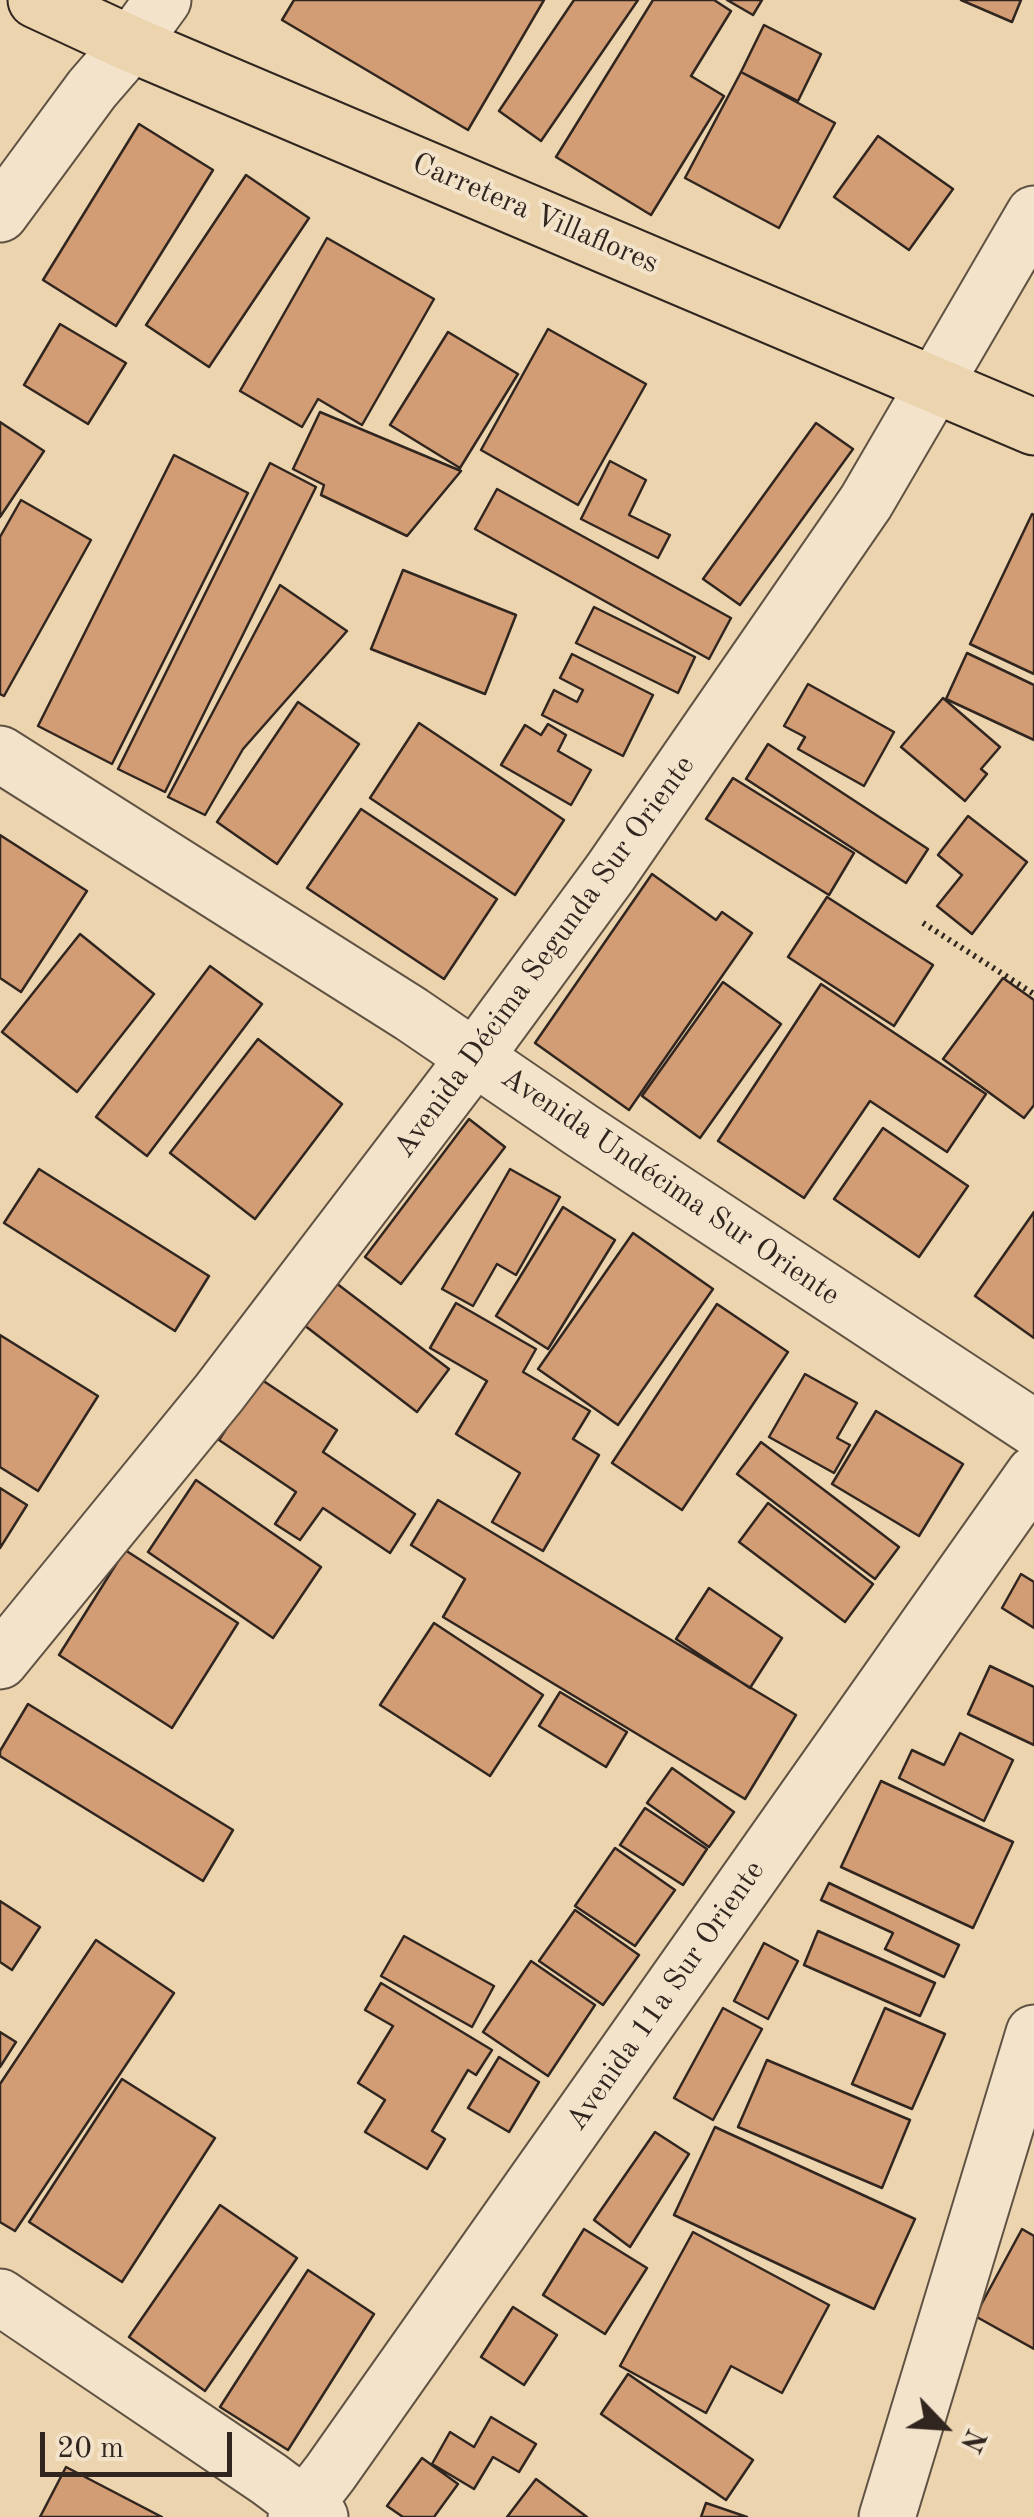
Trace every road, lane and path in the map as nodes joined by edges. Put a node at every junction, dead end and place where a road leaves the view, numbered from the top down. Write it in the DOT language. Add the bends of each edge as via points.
graph roads {
  1 [pos="36,0"];
  2 [pos="163,0"];
  3 [pos="131,44"];
  4 [pos="0,214"];
  5 [pos="1034,214"];
  6 [pos="933,384"];
  7 [pos="1034,427"];
  8 [pos="0,754"];
  9 [pos="923,923"];
  10 [pos="1034,994"];
  11 [pos="475,1057"];
  12 [pos="1034,1428"];
  13 [pos="1034,1474"];
  14 [pos="0,1661"];
  15 [pos="1034,2033"];
  16 [pos="0,2298"];
  17 [pos="307,2513"];
  18 [pos="886,2517"];
  1 -- 3 [label="main road, Carretera Villaflores"];
  2 -- 3 [label="street"];
  3 -- 4 [label="street"];
  3 -- 6 [label="main road, Carretera Villaflores"];
  5 -- 6 [label="street, Avenida Décima Segunda Sur Oriente"];
  6 -- 7 [label="main road, Carretera Villaflores"];
  6 -- 11 [label="street, Avenida Décima Segunda Sur Oriente" via="866,502"];
  8 -- 11 [label="street, Avenida Undécima Sur Oriente"];
  9 -- 10 [label="path"];
  11 -- 12 [label="street, Avenida Undécima Sur Oriente"];
  11 -- 14 [label="street, Avenida Décima Segunda Sur Oriente" via="219,1394"];
  13 -- 17 [label="street, Avenida 11a Sur Oriente"];
  15 -- 18 [label="street"];
  16 -- 17 [label="street" via="269,2480"];
}
